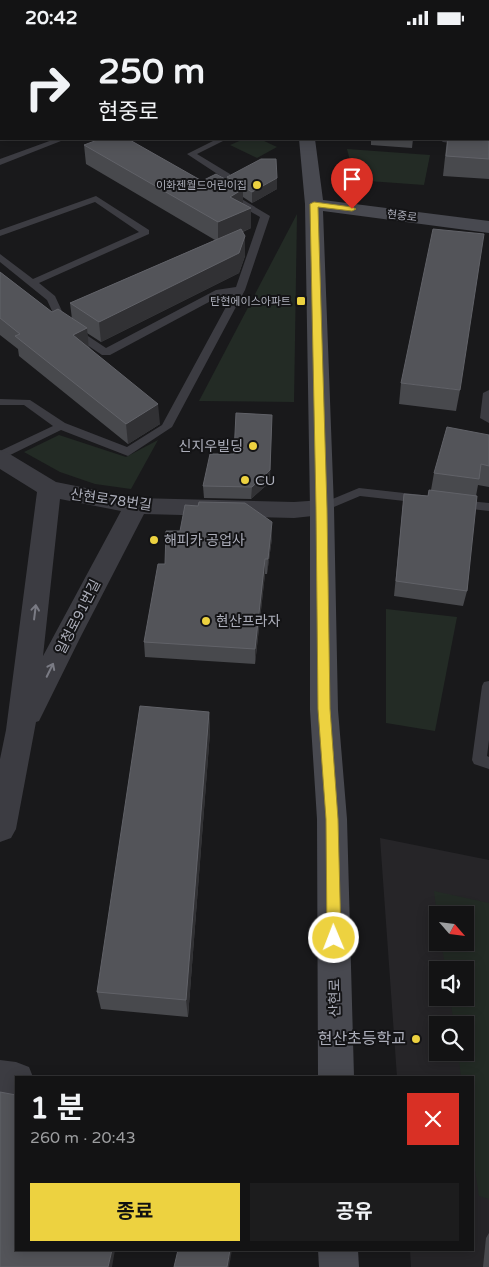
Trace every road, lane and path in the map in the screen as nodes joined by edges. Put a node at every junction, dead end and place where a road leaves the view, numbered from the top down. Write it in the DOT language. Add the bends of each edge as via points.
graph roads {
  1 [pos="59,140"];
  2 [pos="221,140"];
  3 [pos="307,140"];
  4 [pos="451,140"];
  5 [pos="489,145"];
  6 [pos="0,162"];
  7 [pos="314,204"];
  8 [pos="489,227"];
  9 [pos="0,233"];
  10 [pos="0,257"];
  11 [pos="32,283"];
  12 [pos="240,290"];
  13 [pos="489,393"];
  14 [pos="0,402"];
  15 [pos="489,419"];
  16 [pos="61,426"];
  17 [pos="0,457"];
  18 [pos="49,489"];
  19 [pos="136,506"];
  20 [pos="489,507"];
  21 [pos="322,508"];
  22 [pos="489,685"];
  23 [pos="21,730"];
  24 [pos="489,763"];
  25 [pos="0,829"];
  26 [pos="336,1076"];
  27 [pos="0,1078"];
  28 [pos="15,1080"];
  29 [pos="338,1251"];
  30 [pos="339,1267"];
  1 -- 6 [label="lane"];
  2 -- 12 [label="lane" via="191,154 227,175 220,190 265,216"];
  3 -- 7 [label="main road, 산현로"];
  4 -- 5 [label="lane"];
  7 -- 8 [label="main road, 현중로"];
  7 -- 21 [label="main road, 산현로"];
  9 -- 11 [label="lane" via="96,199 146,232"];
  10 -- 11 [label="lane"];
  11 -- 12 [label="lane" via="50,298 63,324 106,353 220,292"];
  12 -- 16 [label="lane" via="166,427 128,452"];
  13 -- 15 [label="lane" via="486,418"];
  14 -- 16 [label="lane" via="26,402"];
  16 -- 17 [label="lane"];
  17 -- 18 [label="street, 산현로78번길"];
  18 -- 19 [label="street, 산현로78번길"];
  23 -- 18 [label="street, 일청로91번길, one-way"];
  19 -- 21 [label="street, 산현로78번길"];
  23 -- 19 [label="street, 일청로91번길, one-way"];
  20 -- 21 [label="lane" via="359,492"];
  21 -- 26 [label="main road, 산현로" via="324,709 332,819"];
  22 -- 24 [label="lane" via="479,760"];
  23 -- 25 [label="street, 일청로91번길"];
  27 -- 28 [label="street"];
  29 -- 30 [label="main road"];
}
